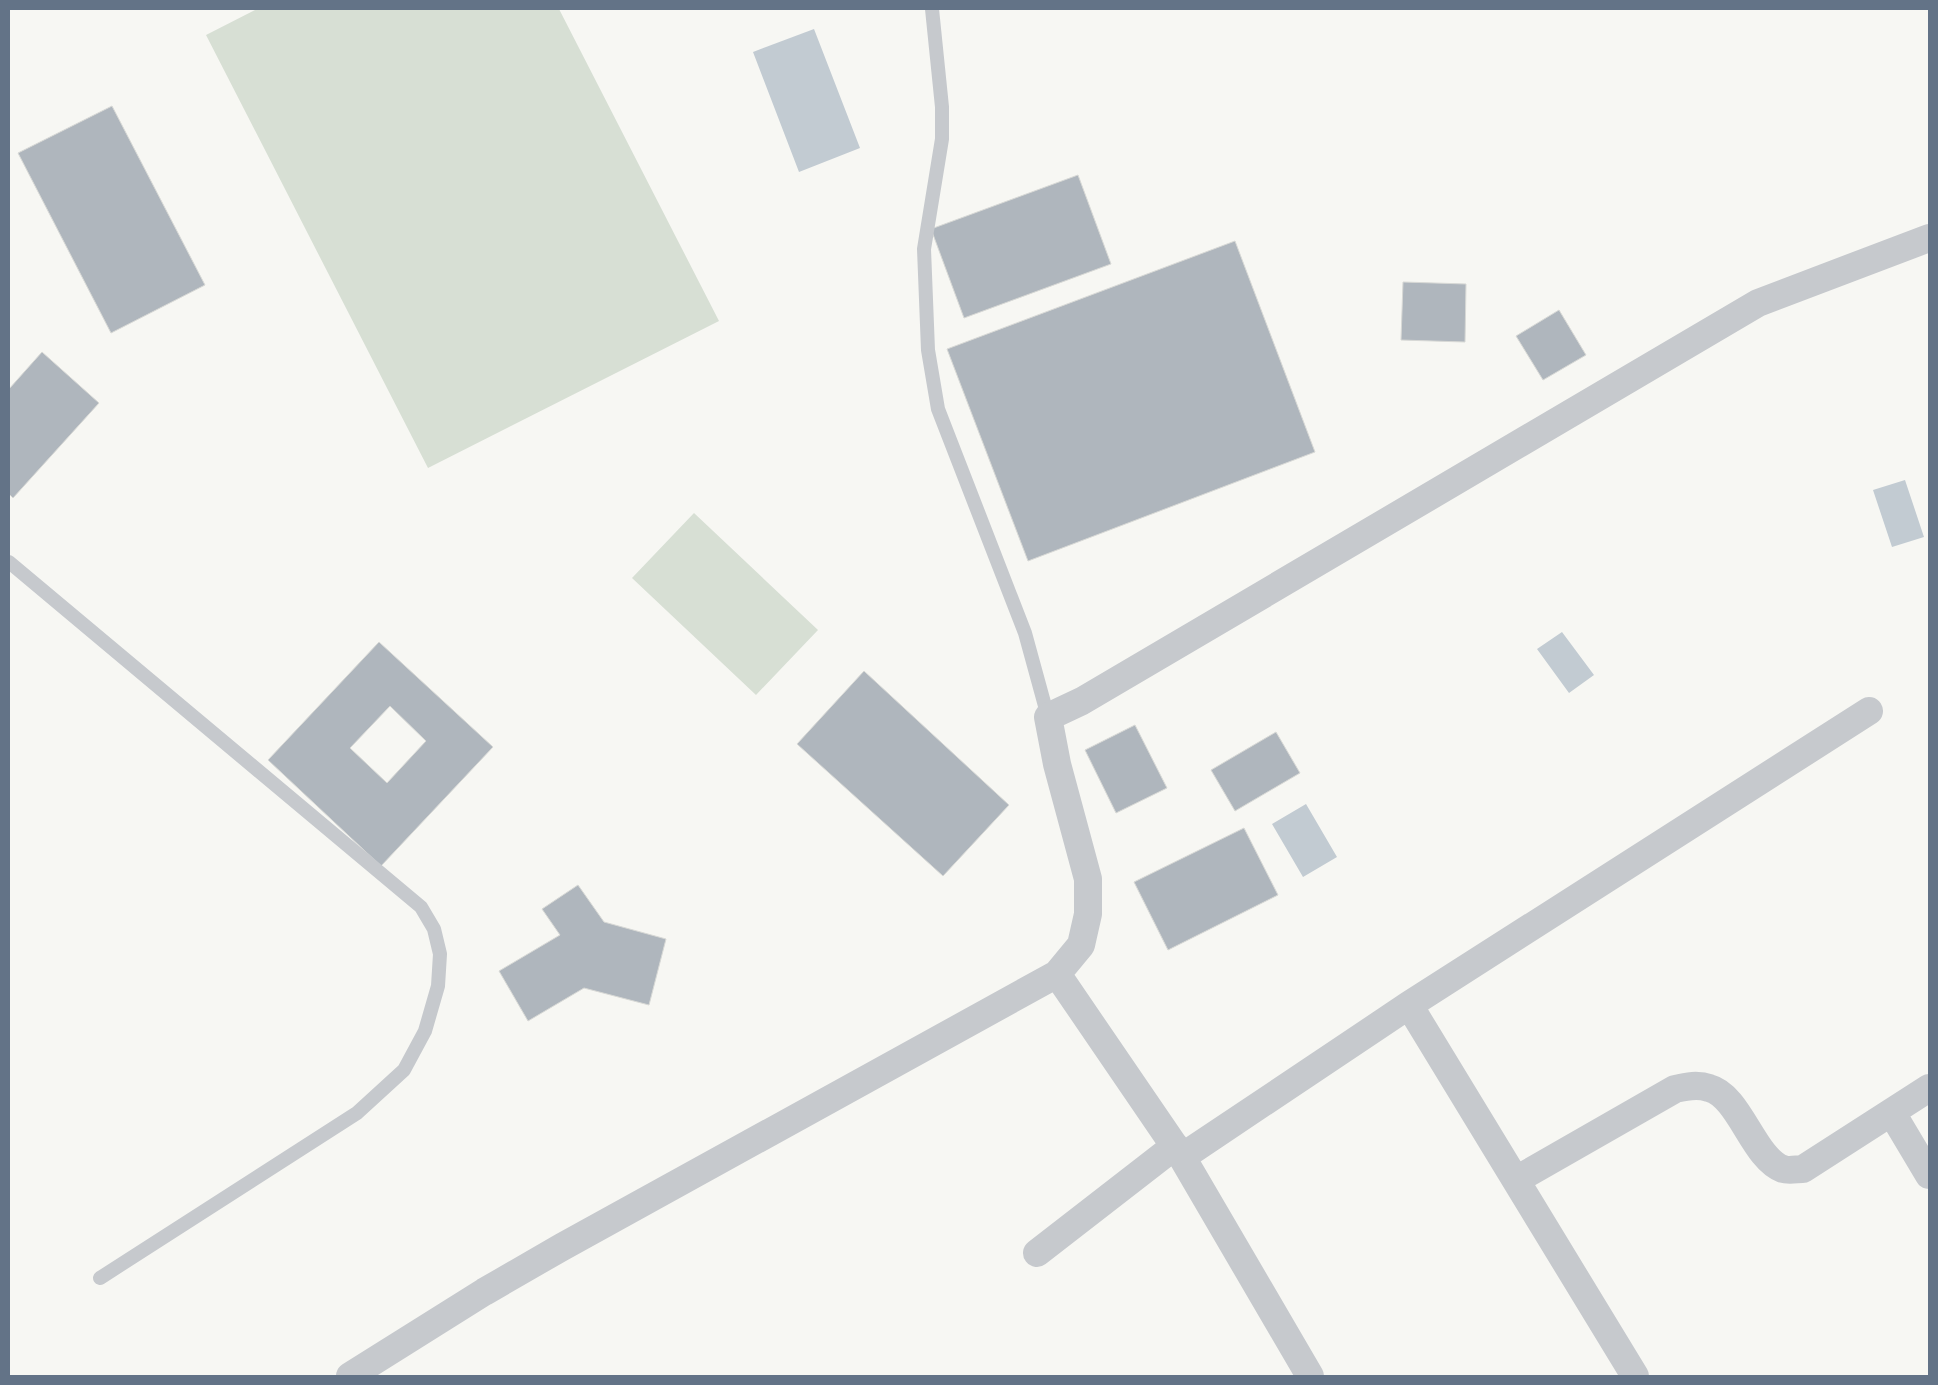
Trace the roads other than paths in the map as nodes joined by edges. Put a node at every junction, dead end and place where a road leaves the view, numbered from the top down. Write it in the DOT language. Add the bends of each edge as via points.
graph roads {
  1 [pos="932,9"];
  2 [pos="1929,238"];
  3 [pos="9,562"];
  4 [pos="1869,711"];
  5 [pos="1048,717"];
  6 [pos="1057,974"];
  7 [pos="1409,1004"];
  8 [pos="1929,1088"];
  9 [pos="1892,1113"];
  10 [pos="1178,1151"];
  11 [pos="1929,1175"];
  12 [pos="1516,1180"];
  13 [pos="1037,1253"];
  14 [pos="100,1278"];
  15 [pos="350,1376"];
  16 [pos="1310,1376"];
  17 [pos="1635,1376"];
  1 -- 5 [label="lane" via="942,139 924,248 928,350 938,409 1025,633"];
  2 -- 5 [label="street" via="1758,303 1082,701"];
  3 -- 14 [label="lane" via="420,907 434,929 440,954 438,986 425,1031 404,1070 358,1113"];
  4 -- 7 [label="street"];
  5 -- 6 [label="street" via="1057,764 1088,879 1088,914 1081,945"];
  6 -- 10 [label="street"];
  6 -- 15 [label="street" via="562,1247"];
  7 -- 10 [label="street"];
  7 -- 12 [label="street"];
  8 -- 9 [label="street"];
  9 -- 11 [label="street"];
  9 -- 12 [label="street" via="1803,1169 1785,1170 1772,1163 1725,1098 1712,1088 1696,1085 1675,1088"];
  10 -- 13 [label="street"];
  10 -- 16 [label="street"];
  12 -- 17 [label="street"];
}
